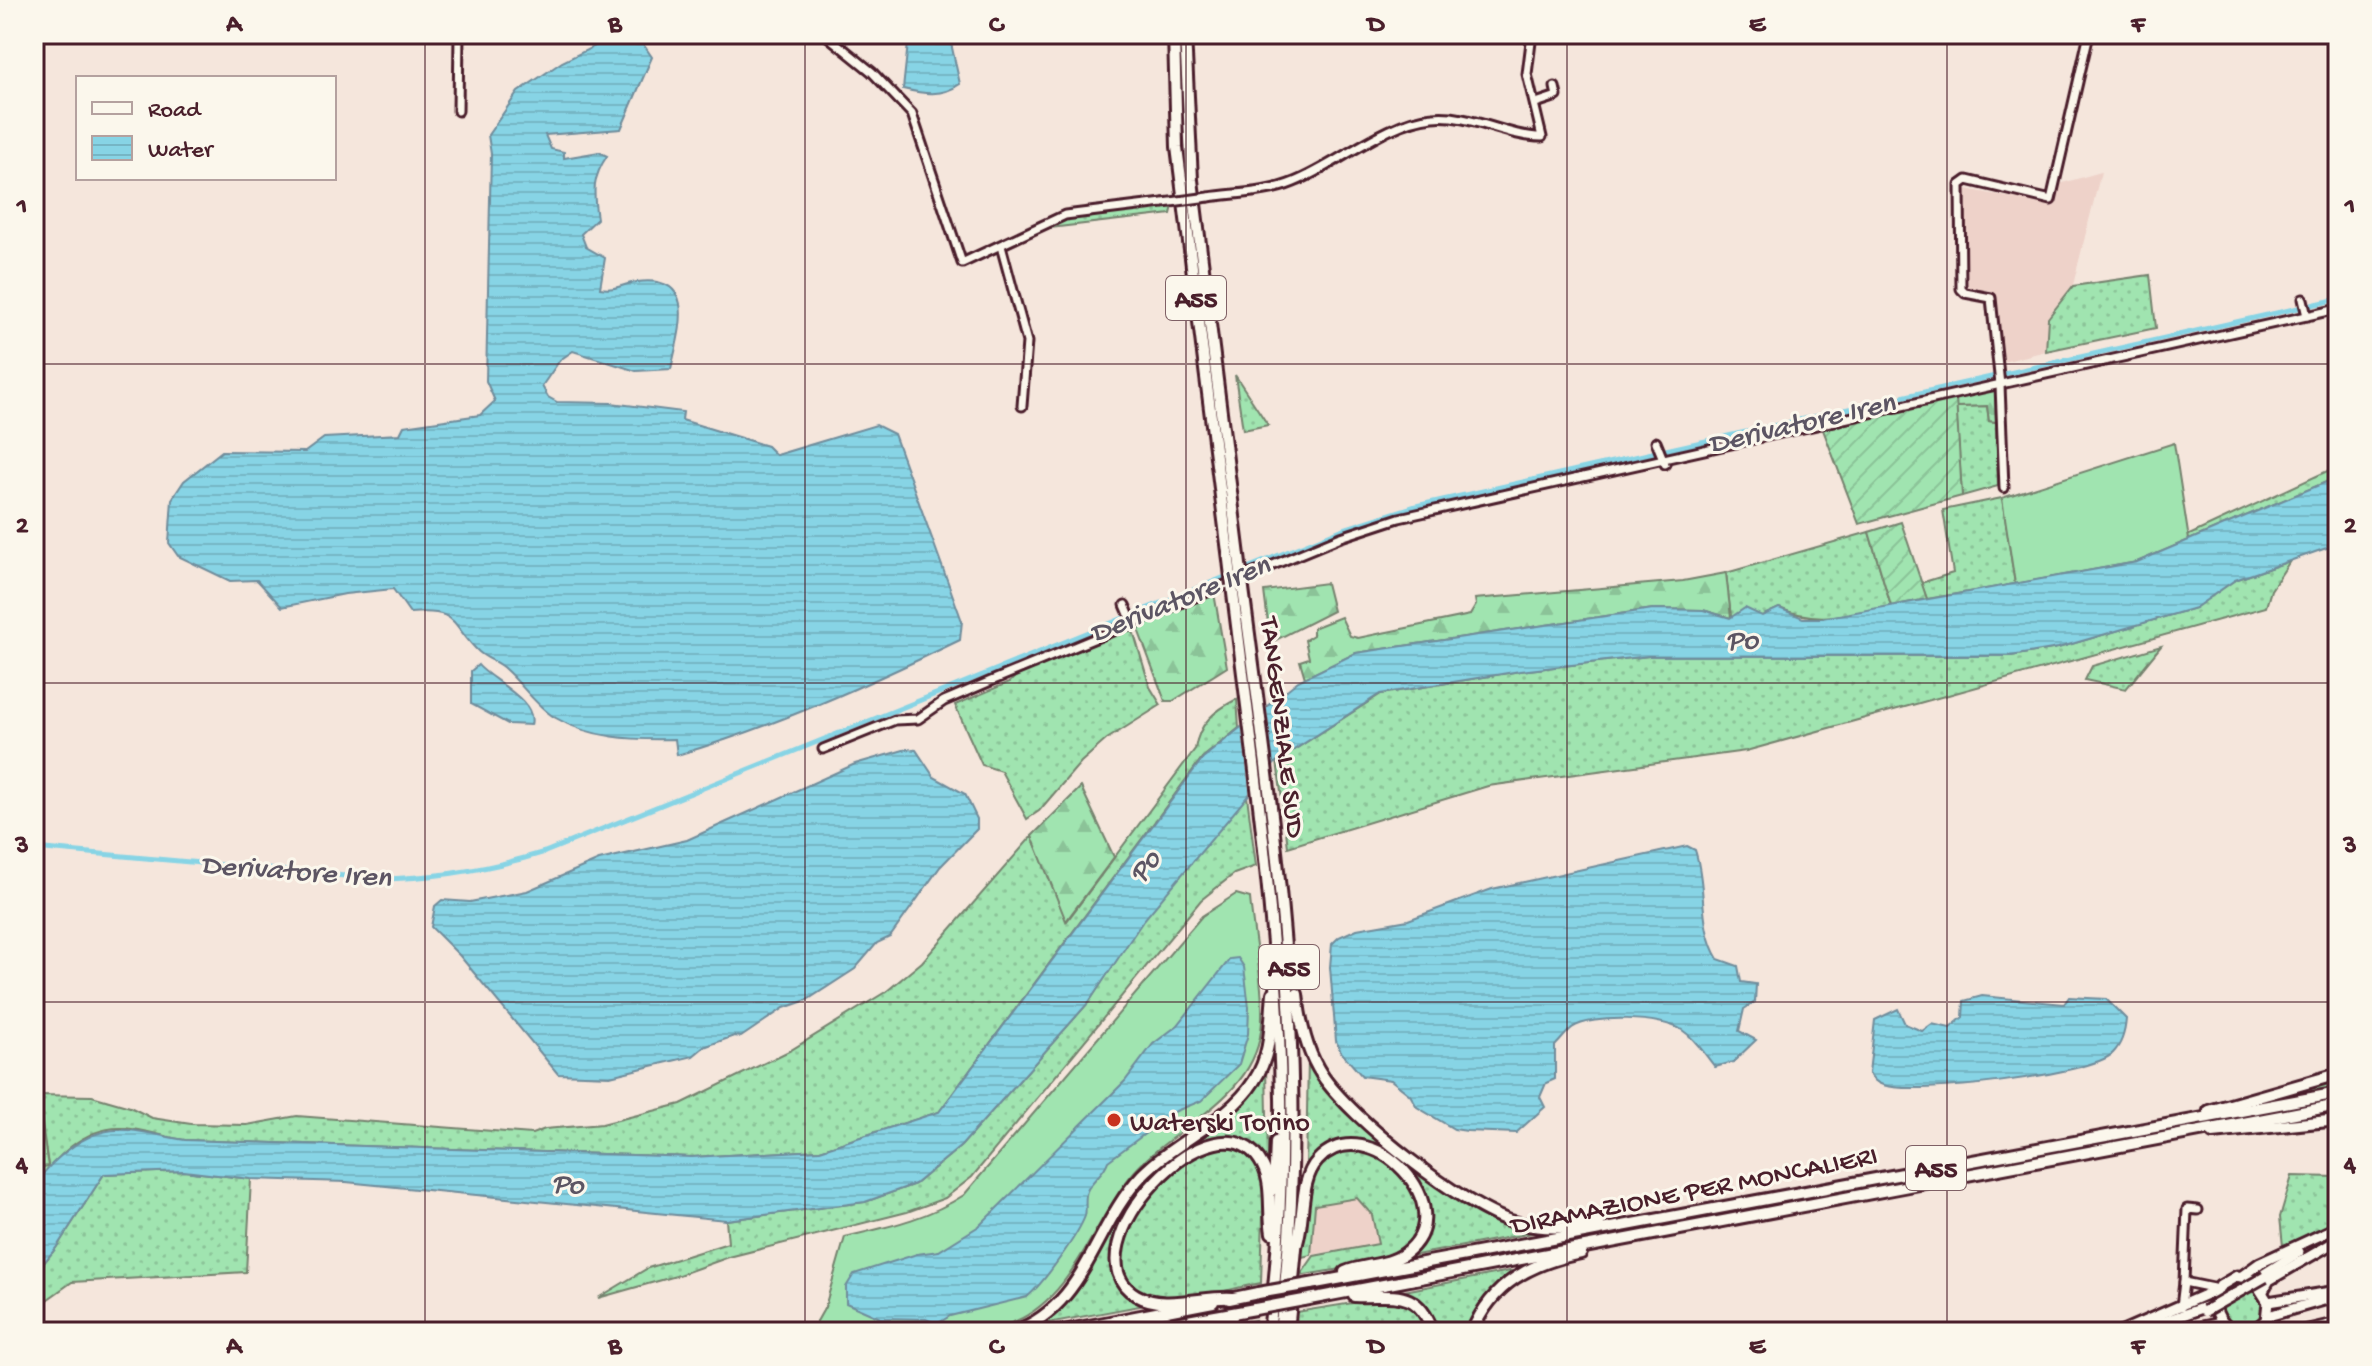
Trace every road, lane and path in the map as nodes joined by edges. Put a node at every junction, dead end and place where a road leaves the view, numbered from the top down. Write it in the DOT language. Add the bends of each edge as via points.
graph roads {
  1 [pos="459,34"];
  2 [pos="825,34"];
  3 [pos="1174,34"];
  4 [pos="1185,34"];
  5 [pos="1532,34"];
  6 [pos="2089,34"];
  7 [pos="1555,87"];
  8 [pos="1536,103"];
  9 [pos="458,111"];
  10 [pos="1001,246"];
  11 [pos="2303,299"];
  12 [pos="2338,309"];
  13 [pos="2307,314"];
  14 [pos="2000,385"];
  15 [pos="1022,406"];
  16 [pos="1656,442"];
  17 [pos="1662,461"];
  18 [pos="2004,488"];
  19 [pos="1234,558"];
  20 [pos="1237,583"];
  21 [pos="1125,605"];
  22 [pos="1133,624"];
  23 [pos="823,749"];
  24 [pos="1273,874"];
  25 [pos="1280,930"];
  26 [pos="1273,993"];
  27 [pos="2338,1074"];
  28 [pos="2338,1093"];
  29 [pos="2338,1105"];
  30 [pos="2338,1120"];
  31 [pos="2143,1130"];
  32 [pos="2191,1134"];
  33 [pos="1294,1156"];
  34 [pos="2198,1210"];
  35 [pos="1633,1224"];
  36 [pos="1272,1233"];
  37 [pos="2338,1234"];
  38 [pos="1619,1239"];
  39 [pos="1297,1243"];
  40 [pos="2242,1277"];
  41 [pos="1328,1280"];
  42 [pos="2184,1282"];
  43 [pos="2218,1289"];
  44 [pos="2338,1290"];
  45 [pos="2263,1291"];
  46 [pos="1344,1293"];
  47 [pos="2338,1296"];
  48 [pos="1232,1298"];
  49 [pos="2268,1302"];
  50 [pos="2181,1307"];
  51 [pos="2205,1309"];
  52 [pos="1239,1313"];
  53 [pos="2267,1318"];
  54 [pos="2338,1322"];
  55 [pos="2222,1323"];
  56 [pos="1013,1332"];
  57 [pos="1058,1332"];
  58 [pos="1126,1332"];
  59 [pos="1180,1332"];
  60 [pos="1262,1332"];
  61 [pos="1269,1332"];
  62 [pos="1280,1332"];
  63 [pos="1288,1332"];
  64 [pos="1433,1332"];
  65 [pos="1472,1332"];
  66 [pos="2120,1332"];
  67 [pos="2135,1332"];
  68 [pos="2146,1332"];
  69 [pos="2176,1332"];
  70 [pos="2237,1332"];
  71 [pos="2253,1332"];
  72 [pos="2268,1332"];
  73 [pos="2277,1332"];
  74 [pos="2295,1332"];
  1 -- 9 [label="street"];
  2 -- 10 [label="street" via="912,114 959,261"];
  3 -- 19 [label="highway, TANGENZIALE SUD / A55" via="1177,147"];
  4 -- 19 [label="highway, TANGENZIALE SUD / A55" via="1191,165"];
  5 -- 8 [label="street" via="1527,74"];
  6 -- 14 [label="street" via="2051,200 1967,180 1960,185 1961,289 1991,298"];
  7 -- 8 [label="street" via="1557,96"];
  8 -- 10 [label="street, bridge" via="1542,137 1434,116 1397,128 1294,182 1065,215"];
  10 -- 15 [label="street" via="1027,342"];
  11 -- 13 [label="street"];
  12 -- 13 [label="street"];
  13 -- 14 [label="street"];
  14 -- 17 [label="street"];
  14 -- 18 [label="street"];
  16 -- 17 [label="street"];
  17 -- 22 [label="street" via="1399,518"];
  19 -- 20 [label="highway, TANGENZIALE SUD / A55, bridge"];
  20 -- 24 [label="highway, TANGENZIALE SUD / A55" via="1240,650"];
  20 -- 24 [label="highway, TANGENZIALE SUD / A55" via="1250,645"];
  21 -- 22 [label="street"];
  22 -- 23 [label="street" via="944,701 918,719 895,720"];
  24 -- 25 [label="highway, TANGENZIALE SUD / A55"];
  25 -- 26 [label="highway"];
  25 -- 33 [label="highway, TANGENZIALE SUD / A55" via="1293,1037"];
  25 -- 35 [label="highway" via="1310,1051 1327,1083 1358,1116 1467,1200 1499,1217 1549,1228"];
  25 -- 61 [label="highway, TANGENZIALE SUD / A55" via="1283,1157"];
  26 -- 36 [label="highway"];
  26 -- 56 [label="highway" via="1268,1051 1248,1091 1139,1178 1067,1297"];
  27 -- 31 [label="highway"];
  28 -- 31 [label="highway, DIRAMAZIONE PER MONCALIERI / A55"];
  29 -- 32 [label="highway, DIRAMAZIONE PER MONCALIERI / A55"];
  30 -- 32 [label="highway"];
  31 -- 35 [label="highway, DIRAMAZIONE PER MONCALIERI / A55"];
  32 -- 38 [label="highway, DIRAMAZIONE PER MONCALIERI / A55"];
  33 -- 39 [label="highway"];
  33 -- 62 [label="highway, TANGENZIALE SUD / A55"];
  34 -- 42 [label="street" via="2187,1209"];
  35 -- 41 [label="highway, DIRAMAZIONE PER MONCALIERI / A55"];
  36 -- 48 [label="highway" via="1263,1165 1249,1149 1228,1140 1205,1144 1182,1159 1129,1218 1117,1241 1114,1264 1133,1293 1159,1302"];
  36 -- 60 [label="highway"];
  37 -- 40 [label="main road" via="2260,1263"];
  37 -- 45 [label="main road" via="2269,1280"];
  37 -- 51 [label="main road, bridge"];
  38 -- 46 [label="highway, DIRAMAZIONE PER MONCALIERI / A55"];
  38 -- 65 [label="highway" via="1516,1276 1489,1300"];
  39 -- 41 [label="highway" via="1309,1173 1329,1151 1349,1146 1375,1150 1410,1176 1424,1212 1416,1242 1400,1257"];
  39 -- 63 [label="highway"];
  40 -- 43 [label="main road" via="2228,1278"];
  40 -- 45 [label="main road" via="2254,1280"];
  41 -- 48 [label="highway, DIRAMAZIONE PER MONCALIERI / A55, bridge"];
  42 -- 43 [label="street"];
  42 -- 50 [label="street"];
  43 -- 50 [label="main road"];
  43 -- 55 [label="main road" via="2214,1304"];
  44 -- 49 [label="main road"];
  45 -- 49 [label="main road"];
  46 -- 52 [label="highway, DIRAMAZIONE PER MONCALIERI / A55, bridge"];
  46 -- 64 [label="highway" via="1406,1298 1422,1310"];
  47 -- 53 [label="main road"];
  48 -- 57 [label="highway, DIRAMAZIONE PER MONCALIERI / A55"];
  49 -- 53 [label="main road"];
  50 -- 66 [label="main road"];
  51 -- 67 [label="main road"];
  51 -- 68 [label="main road"];
  52 -- 58 [label="highway, DIRAMAZIONE PER MONCALIERI / A55"];
  52 -- 59 [label="highway"];
  53 -- 71 [label="main road"];
  53 -- 73 [label="street"];
  54 -- 74 [label="street"];
  55 -- 69 [label="main road"];
  55 -- 70 [label="main road"];
  71 -- 72 [label="street"];
}
